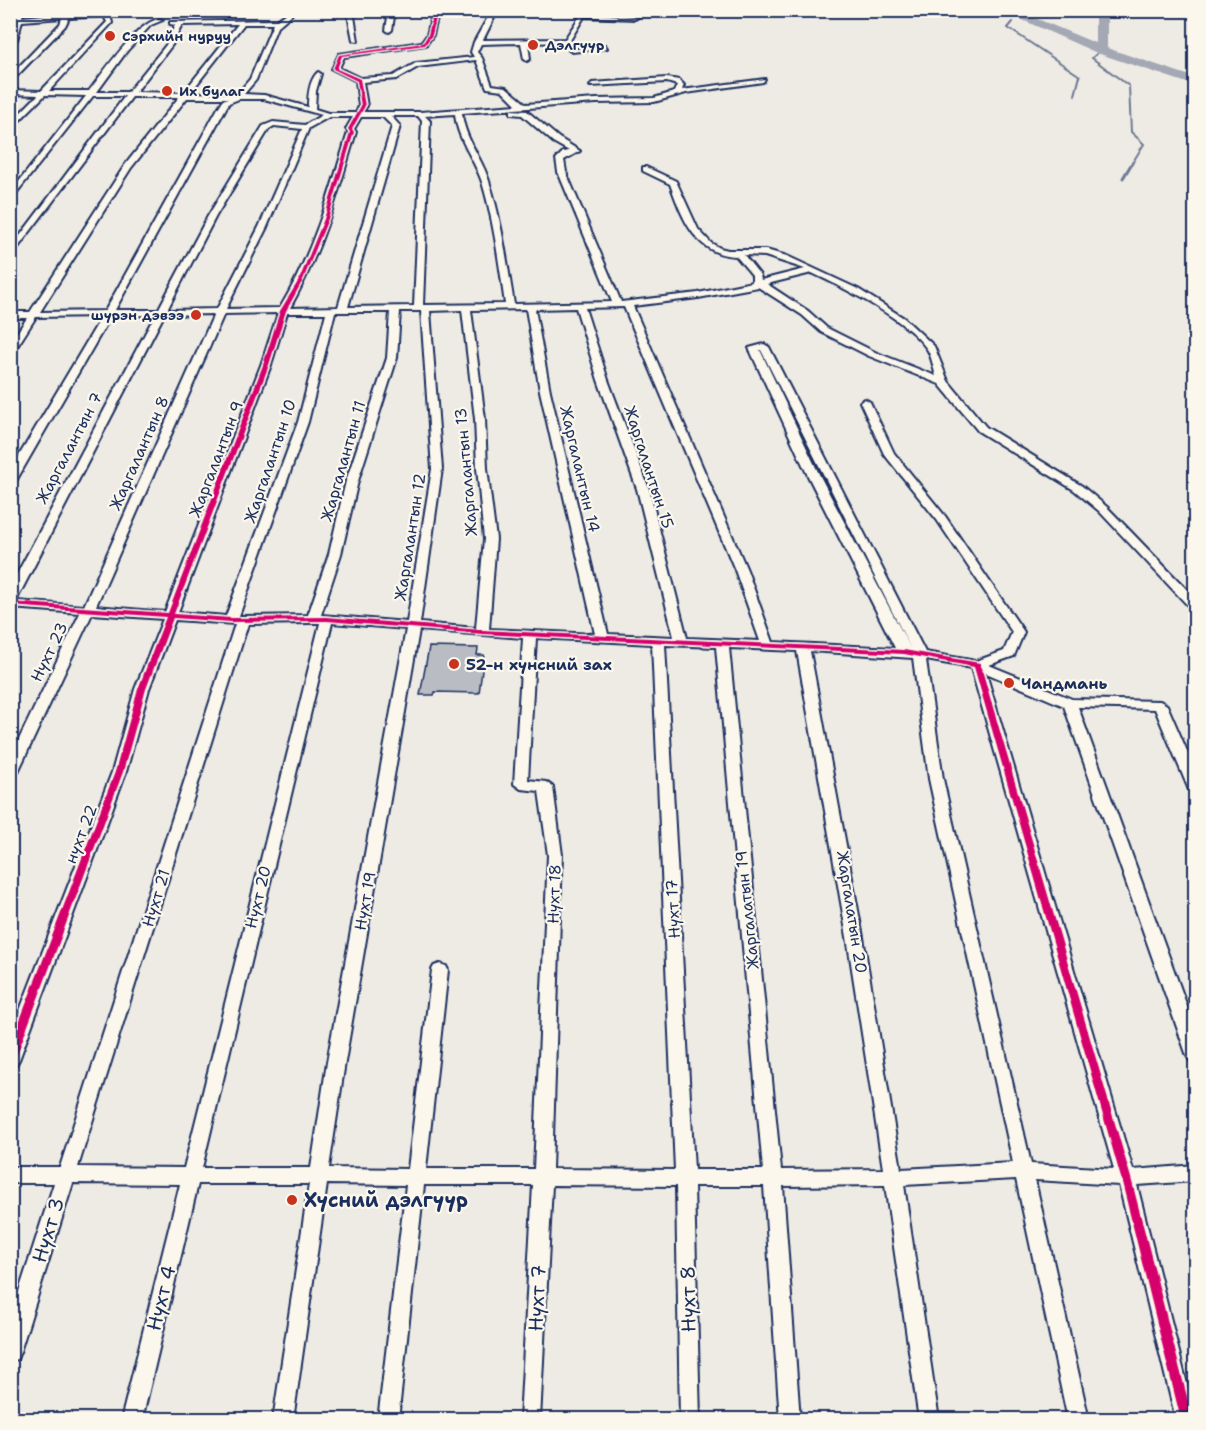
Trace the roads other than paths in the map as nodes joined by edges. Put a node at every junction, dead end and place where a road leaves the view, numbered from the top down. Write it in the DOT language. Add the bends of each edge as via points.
graph roads {
  1 [pos="21,10"];
  2 [pos="350,10"];
  3 [pos="392,10"];
  4 [pos="436,10"];
  5 [pos="495,10"];
  6 [pos="158,11"];
  7 [pos="105,12"];
  8 [pos="290,12"];
  9 [pos="66,17"];
  10 [pos="635,17"];
  11 [pos="10,20"];
  12 [pos="19,20"];
  13 [pos="160,20"];
  14 [pos="281,22"];
  15 [pos="242,23"];
  16 [pos="179,24"];
  17 [pos="389,30"];
  18 [pos="356,40"];
  19 [pos="567,41"];
  20 [pos="477,42"];
  21 [pos="524,42"];
  22 [pos="10,45"];
  23 [pos="605,47"];
  24 [pos="479,58"];
  25 [pos="526,59"];
  26 [pos="318,74"];
  27 [pos="359,80"];
  28 [pos="764,80"];
  29 [pos="10,81"];
  30 [pos="592,85"];
  31 [pos="10,92"];
  32 [pos="44,94"];
  33 [pos="93,94"];
  34 [pos="129,94"];
  35 [pos="677,94"];
  36 [pos="239,96"];
  37 [pos="185,97"];
  38 [pos="532,108"];
  39 [pos="311,109"];
  40 [pos="492,110"];
  41 [pos="458,111"];
  42 [pos="386,114"];
  43 [pos="420,114"];
  44 [pos="328,115"];
  45 [pos="360,115"];
  46 [pos="306,127"];
  47 [pos="10,128"];
  48 [pos="646,169"];
  49 [pos="10,199"];
  50 [pos="737,252"];
  51 [pos="10,256"];
  52 [pos="812,270"];
  53 [pos="762,285"];
  54 [pos="622,305"];
  55 [pos="510,307"];
  56 [pos="530,307"];
  57 [pos="580,307"];
  58 [pos="466,308"];
  59 [pos="395,309"];
  60 [pos="421,309"];
  61 [pos="221,310"];
  62 [pos="337,310"];
  63 [pos="284,311"];
  64 [pos="160,313"];
  65 [pos="33,314"];
  66 [pos="108,314"];
  67 [pos="10,315"];
  68 [pos="10,351"];
  69 [pos="943,382"];
  70 [pos="865,402"];
  71 [pos="829,474"];
  72 [pos="814,476"];
  73 [pos="10,481"];
  74 [pos="860,535"];
  75 [pos="846,536"];
  76 [pos="10,602"];
  77 [pos="1196,607"];
  78 [pos="88,610"];
  79 [pos="171,616"];
  80 [pos="320,619"];
  81 [pos="237,620"];
  82 [pos="413,627"];
  83 [pos="482,632"];
  84 [pos="530,634"];
  85 [pos="602,637"];
  86 [pos="658,640"];
  87 [pos="681,640"];
  88 [pos="722,644"];
  89 [pos="768,646"];
  90 [pos="803,648"];
  91 [pos="911,652"];
  92 [pos="977,665"];
  93 [pos="1070,703"];
  94 [pos="10,774"];
  95 [pos="1196,790"];
  96 [pos="440,970"];
  97 [pos="1196,1056"];
  98 [pos="10,1060"];
  99 [pos="1022,1172"];
  100 [pos="1196,1173"];
  101 [pos="10,1175"];
  102 [pos="320,1175"];
  103 [pos="65,1176"];
  104 [pos="192,1176"];
  105 [pos="417,1176"];
  106 [pos="543,1177"];
  107 [pos="773,1177"];
  108 [pos="894,1177"];
  109 [pos="685,1178"];
  110 [pos="1126,1178"];
  111 [pos="10,1352"];
  112 [pos="131,1419"];
  113 [pos="283,1419"];
  114 [pos="388,1419"];
  115 [pos="530,1419"];
  116 [pos="690,1419"];
  117 [pos="790,1419"];
  118 [pos="929,1419"];
  119 [pos="1078,1419"];
  120 [pos="1187,1419"];
  1 -- 12 [label="street"];
  2 -- 18 [label="street"];
  3 -- 17 [label="street"];
  4 -- 27 [label="street" via="424,44 341,55 335,69"];
  5 -- 20 [label="street"];
  6 -- 7 [label="street"];
  6 -- 13 [label="street"];
  7 -- 9 [label="street"];
  7 -- 32 [label="street" via="110,22"];
  8 -- 14 [label="street"];
  9 -- 12 [label="street"];
  9 -- 29 [label="street" via="63,25"];
  10 -- 19 [label="street" via="582,15"];
  11 -- 12 [label="street"];
  12 -- 22 [label="street"];
  13 -- 16 [label="street"];
  13 -- 33 [label="street" via="149,24 125,50"];
  14 -- 15 [label="street"];
  14 -- 36 [label="street" via="274,26 253,80"];
  15 -- 16 [label="street"];
  15 -- 37 [label="street"];
  16 -- 34 [label="street" via="169,45"];
  19 -- 21 [label="street"];
  19 -- 23 [label="street" via="574,53"];
  20 -- 21 [label="street"];
  20 -- 24 [label="street" via="474,52"];
  21 -- 25 [label="street"];
  24 -- 27 [label="street" via="416,65 395,78"];
  24 -- 38 [label="street" via="489,87 504,88 521,105"];
  26 -- 39 [label="street"];
  27 -- 45 [label="street" via="363,106"];
  28 -- 35 [label="street"];
  30 -- 35 [label="street" via="677,81 681,85"];
  31 -- 32 [label="street"];
  32 -- 33 [label="street"];
  32 -- 47 [label="street"];
  33 -- 34 [label="street"];
  33 -- 49 [label="street"];
  34 -- 37 [label="street"];
  34 -- 51 [label="street"];
  35 -- 38 [label="street" via="654,100"];
  36 -- 37 [label="street"];
  36 -- 39 [label="street" via="264,97"];
  36 -- 66 [label="street" via="222,108"];
  37 -- 65 [label="street" via="129,167"];
  38 -- 40 [label="street"];
  39 -- 44 [label="street"];
  40 -- 41 [label="street"];
  40 -- 54 [label="street" via="524,113 576,151 561,159 562,172"];
  41 -- 43 [label="street"];
  41 -- 55 [label="street" via="461,128 485,178"];
  42 -- 43 [label="street"];
  42 -- 45 [label="street"];
  42 -- 62 [label="street, Жаргалантын 10" via="396,126"];
  43 -- 60 [label="street, Жаргалантын 12" via="426,121"];
  44 -- 45 [label="street"];
  44 -- 46 [label="street"];
  45 -- 63 [label="street, Жаргалантын 9" via="350,129 326,219"];
  46 -- 61 [label="street, Жаргалантын 8"];
  46 -- 64 [label="street, Жаргалантын 7" via="273,124 266,128 212,216"];
  48 -- 50 [label="street" via="673,183 690,227 715,250"];
  50 -- 52 [label="street" via="767,254"];
  50 -- 53 [label="street"];
  52 -- 53 [label="street"];
  52 -- 69 [label="street" via="844,285 910,328 932,349"];
  53 -- 54 [label="street"];
  53 -- 69 [label="street" via="824,330"];
  54 -- 57 [label="street"];
  54 -- 89 [label="street" via="736,560"];
  55 -- 56 [label="street"];
  55 -- 58 [label="street"];
  56 -- 57 [label="street"];
  56 -- 85 [label="street, Жаргалантын 14"];
  57 -- 87 [label="street, Жаргалантын 15" via="643,489"];
  58 -- 60 [label="street"];
  58 -- 83 [label="street, Жаргалантын 13" via="490,539"];
  59 -- 60 [label="street"];
  59 -- 62 [label="street"];
  59 -- 80 [label="street, Жаргалантын 11" via="392,358 352,481"];
  60 -- 82 [label="street, Жаргалантын 12" via="437,469"];
  61 -- 63 [label="street"];
  61 -- 64 [label="street"];
  61 -- 78 [label="street, Жаргалантын 8"];
  62 -- 63 [label="street"];
  62 -- 81 [label="street, Жаргалантын 10"];
  63 -- 79 [label="street, Жаргалантын 9"];
  64 -- 66 [label="street"];
  64 -- 76 [label="street, Жаргалантын 7"];
  65 -- 66 [label="street"];
  65 -- 67 [label="street"];
  65 -- 68 [label="street"];
  66 -- 73 [label="street"];
  69 -- 77 [label="street" via="982,429 1078,488 1103,509"];
  70 -- 92 [label="street" via="889,454 941,518 1018,632 1009,653"];
  71 -- 72 [label="street"];
  71 -- 72 [label="street" via="764,347 754,348"];
  71 -- 74 [label="street"];
  72 -- 75 [label="street"];
  74 -- 75 [label="street"];
  74 -- 91 [label="street"];
  75 -- 91 [label="street"];
  76 -- 78 [label="street"];
  78 -- 79 [label="street"];
  78 -- 94 [label="street, Нүхт 23"];
  79 -- 81 [label="street"];
  79 -- 98 [label="street, нүхт 22" via="142,689 119,772"];
  80 -- 81 [label="street"];
  80 -- 82 [label="street"];
  80 -- 104 [label="street, Нүхт 20" via="298,732"];
  81 -- 103 [label="street, Нүхт 21" via="123,1002"];
  82 -- 83 [label="street"];
  82 -- 102 [label="street, Нүхт 19" via="336,1062"];
  83 -- 84 [label="street"];
  84 -- 85 [label="street"];
  84 -- 106 [label="street, Нүхт 18" via="521,784 546,787 555,855"];
  85 -- 86 [label="street"];
  86 -- 87 [label="street"];
  86 -- 109 [label="street, Нүхт 17"];
  87 -- 88 [label="street"];
  88 -- 89 [label="street"];
  88 -- 107 [label="street, Жаргалатын 19"];
  89 -- 90 [label="street"];
  90 -- 91 [label="street"];
  90 -- 108 [label="street, Жаргалатын 20" via="840,837"];
  91 -- 92 [label="street"];
  91 -- 99 [label="street"];
  92 -- 93 [label="street"];
  92 -- 110 [label="street"];
  93 -- 95 [label="street" via="1160,705"];
  93 -- 97 [label="street"];
  96 -- 105 [label="street"];
  99 -- 108 [label="street"];
  99 -- 110 [label="street"];
  99 -- 119 [label="street"];
  100 -- 110 [label="street"];
  101 -- 103 [label="street"];
  102 -- 104 [label="street"];
  102 -- 105 [label="street"];
  102 -- 113 [label="street, Нүхт 19"];
  103 -- 104 [label="street"];
  103 -- 111 [label="street, Нүхт 3"];
  104 -- 112 [label="street, Нүхт 4"];
  105 -- 106 [label="street"];
  105 -- 114 [label="street"];
  106 -- 109 [label="street"];
  106 -- 115 [label="street, Нүхт 7"];
  107 -- 108 [label="street"];
  107 -- 109 [label="street"];
  107 -- 117 [label="street, Жаргалатын 19"];
  108 -- 118 [label="street, Жаргалатын 20"];
  109 -- 116 [label="street, Нүхт 8"];
  110 -- 120 [label="street"];
}
